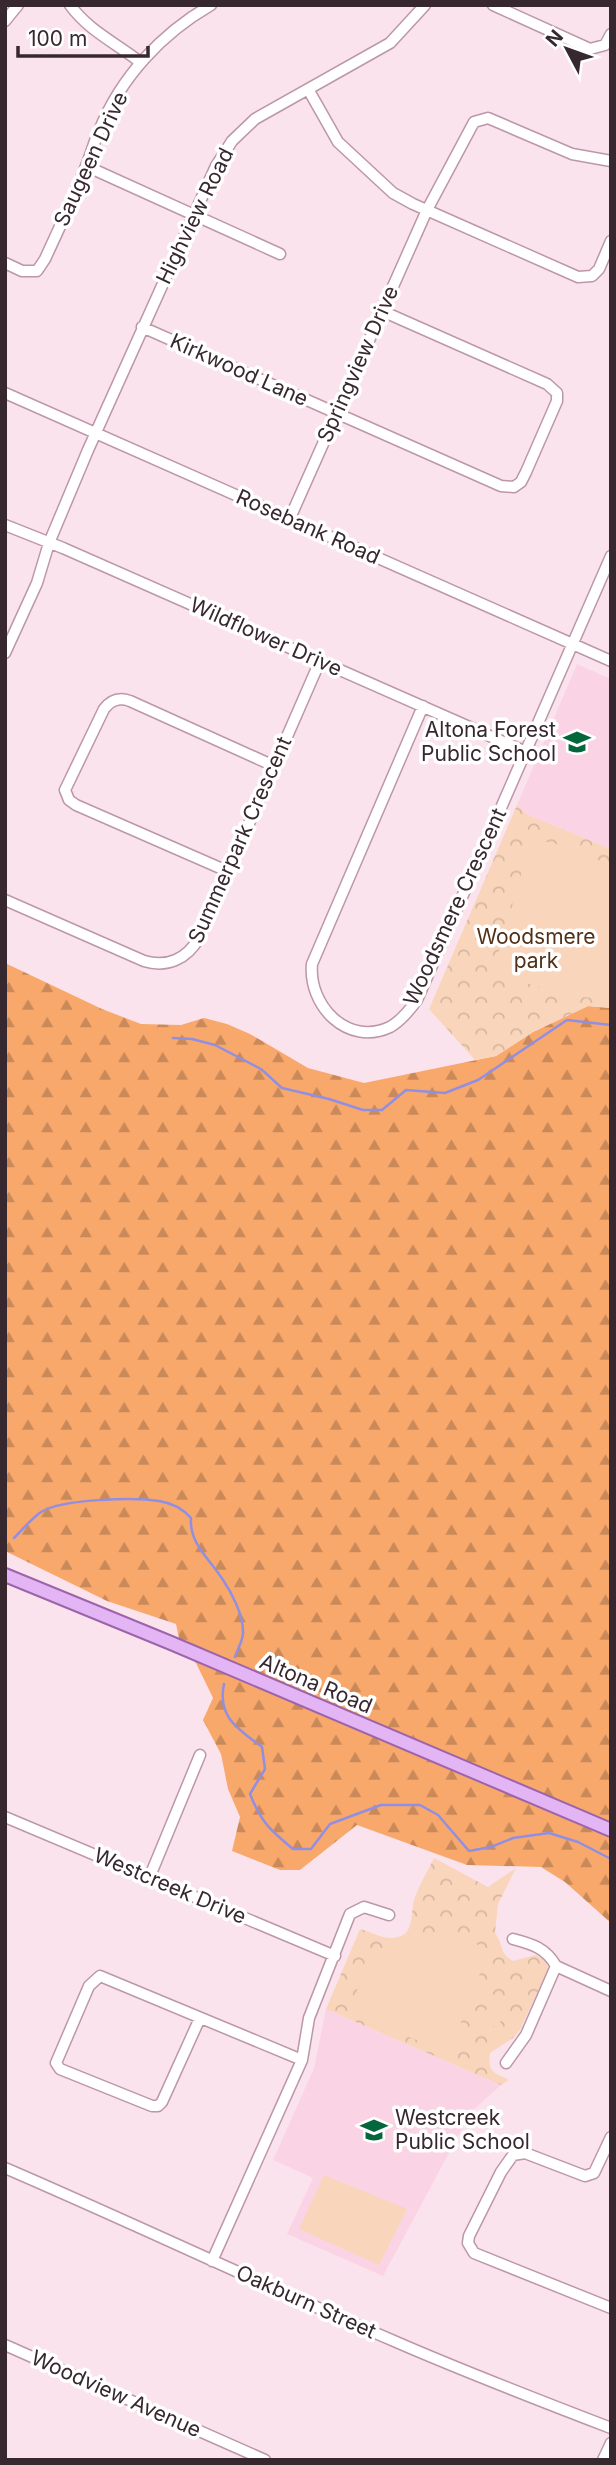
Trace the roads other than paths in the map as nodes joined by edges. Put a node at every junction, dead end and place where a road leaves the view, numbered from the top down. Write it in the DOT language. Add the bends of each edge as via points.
graph roads {
  1 [pos="18,5"];
  2 [pos="70,5"];
  3 [pos="211,5"];
  4 [pos="425,5"];
  5 [pos="493,5"];
  6 [pos="5,21"];
  7 [pos="611,34"];
  8 [pos="141,62"];
  9 [pos="308,89"];
  10 [pos="611,161"];
  11 [pos="86,166"];
  12 [pos="427,209"];
  13 [pos="193,213"];
  14 [pos="611,241"];
  15 [pos="280,254"];
  16 [pos="5,263"];
  17 [pos="382,311"];
  18 [pos="142,327"];
  19 [pos="5,393"];
  20 [pos="336,413"];
  21 [pos="96,433"];
  22 [pos="290,518"];
  23 [pos="5,525"];
  24 [pos="49,543"];
  25 [pos="611,556"];
  26 [pos="573,643"];
  27 [pos="5,653"];
  28 [pos="320,661"];
  29 [pos="611,661"];
  30 [pos="423,706"];
  31 [pos="526,752"];
  32 [pos="274,766"];
  33 [pos="227,871"];
  34 [pos="5,900"];
  35 [pos="5,1575"];
  36 [pos="201,1755"];
  37 [pos="5,1817"];
  38 [pos="611,1830"];
  39 [pos="150,1876"];
  40 [pos="389,1914"];
  41 [pos="513,1939"];
  42 [pos="335,1956"];
  43 [pos="556,1966"];
  44 [pos="611,1991"];
  45 [pos="200,2018"];
  46 [pos="302,2060"];
  47 [pos="506,2063"];
  48 [pos="611,2137"];
  49 [pos="5,2168"];
  50 [pos="212,2261"];
  51 [pos="611,2308"];
  52 [pos="5,2345"];
  53 [pos="611,2428"];
  54 [pos="611,2442"];
  55 [pos="264,2460"];
  56 [pos="603,2460"];
  1 -- 6 [label="street"];
  2 -- 8 [label="street" via="99,35"];
  3 -- 8 [label="street, Saugeen Drive" via="188,19"];
  4 -- 9 [label="street, Highview Road" via="390,43"];
  5 -- 7 [label="street" via="590,49 605,46"];
  8 -- 11 [label="street, Saugeen Drive" via="110,106"];
  9 -- 12 [label="street" via="338,142 393,193"];
  9 -- 13 [label="street, Highview Road" via="255,119 232,141"];
  10 -- 12 [label="street, Springview Drive" via="572,154 488,118 474,122"];
  11 -- 13 [label="street"];
  11 -- 16 [label="street, Saugeen Drive" via="37,271 22,271"];
  12 -- 14 [label="street" via="578,277 592,276 599,269"];
  12 -- 17 [label="street, Springview Drive"];
  13 -- 15 [label="street"];
  13 -- 18 [label="street, Highview Road"];
  17 -- 20 [label="street, Springview Drive"];
  17 -- 20 [label="street, Kirkwood Lane" via="547,384 556,393 526,472 514,487 502,486"];
  18 -- 20 [label="street, Kirkwood Lane"];
  18 -- 21 [label="street, Highview Road"];
  19 -- 21 [label="street, Rosebank Road"];
  20 -- 22 [label="street, Springview Drive"];
  21 -- 22 [label="street, Rosebank Road"];
  21 -- 24 [label="street, Highview Road"];
  22 -- 26 [label="street, Rosebank Road"];
  23 -- 24 [label="street, Wildflower Drive"];
  24 -- 27 [label="street" via="37,583"];
  24 -- 28 [label="street, Wildflower Drive"];
  25 -- 26 [label="street, Woodsmere Crescent"];
  26 -- 29 [label="street, Rosebank Road"];
  26 -- 31 [label="street, Woodsmere Crescent"];
  28 -- 30 [label="street, Wildflower Drive"];
  28 -- 32 [label="street, Summerpark Crescent"];
  30 -- 31 [label="street, Wildflower Drive"];
  30 -- 31 [label="street, Woodsmere Crescent" via="314,957 316,996 341,1024 366,1031 385,1029 417,1000"];
  32 -- 33 [label="street, Summerpark Crescent"];
  32 -- 33 [label="street" via="119,699 104,709 65,790 76,805"];
  33 -- 34 [label="street, Summerpark Crescent" via="197,942 184,956 167,963 140,960"];
  35 -- 38 [label="main road, Altona Road"];
  36 -- 39 [label="street"];
  37 -- 39 [label="street, Westcreek Drive"];
  39 -- 42 [label="street, Westcreek Drive"];
  40 -- 42 [label="street" via="364,1907 350,1914"];
  41 -- 43 [label="street" via="542,1949"];
  42 -- 46 [label="street" via="309,2018"];
  43 -- 44 [label="street"];
  43 -- 47 [label="street" via="526,2035"];
  45 -- 45 [label="street" via="100,1976 89,1986 56,2063 60,2069 158,2106"];
  45 -- 46 [label="street"];
  46 -- 50 [label="street"];
  48 -- 51 [label="street" via="590,2176 524,2152 513,2155 468,2243 474,2253"];
  49 -- 50 [label="street, Oakburn Street"];
  50 -- 53 [label="street, Oakburn Street" via="396,2342"];
  52 -- 55 [label="street, Woodview Avenue"];
  54 -- 56 [label="street"];
}
